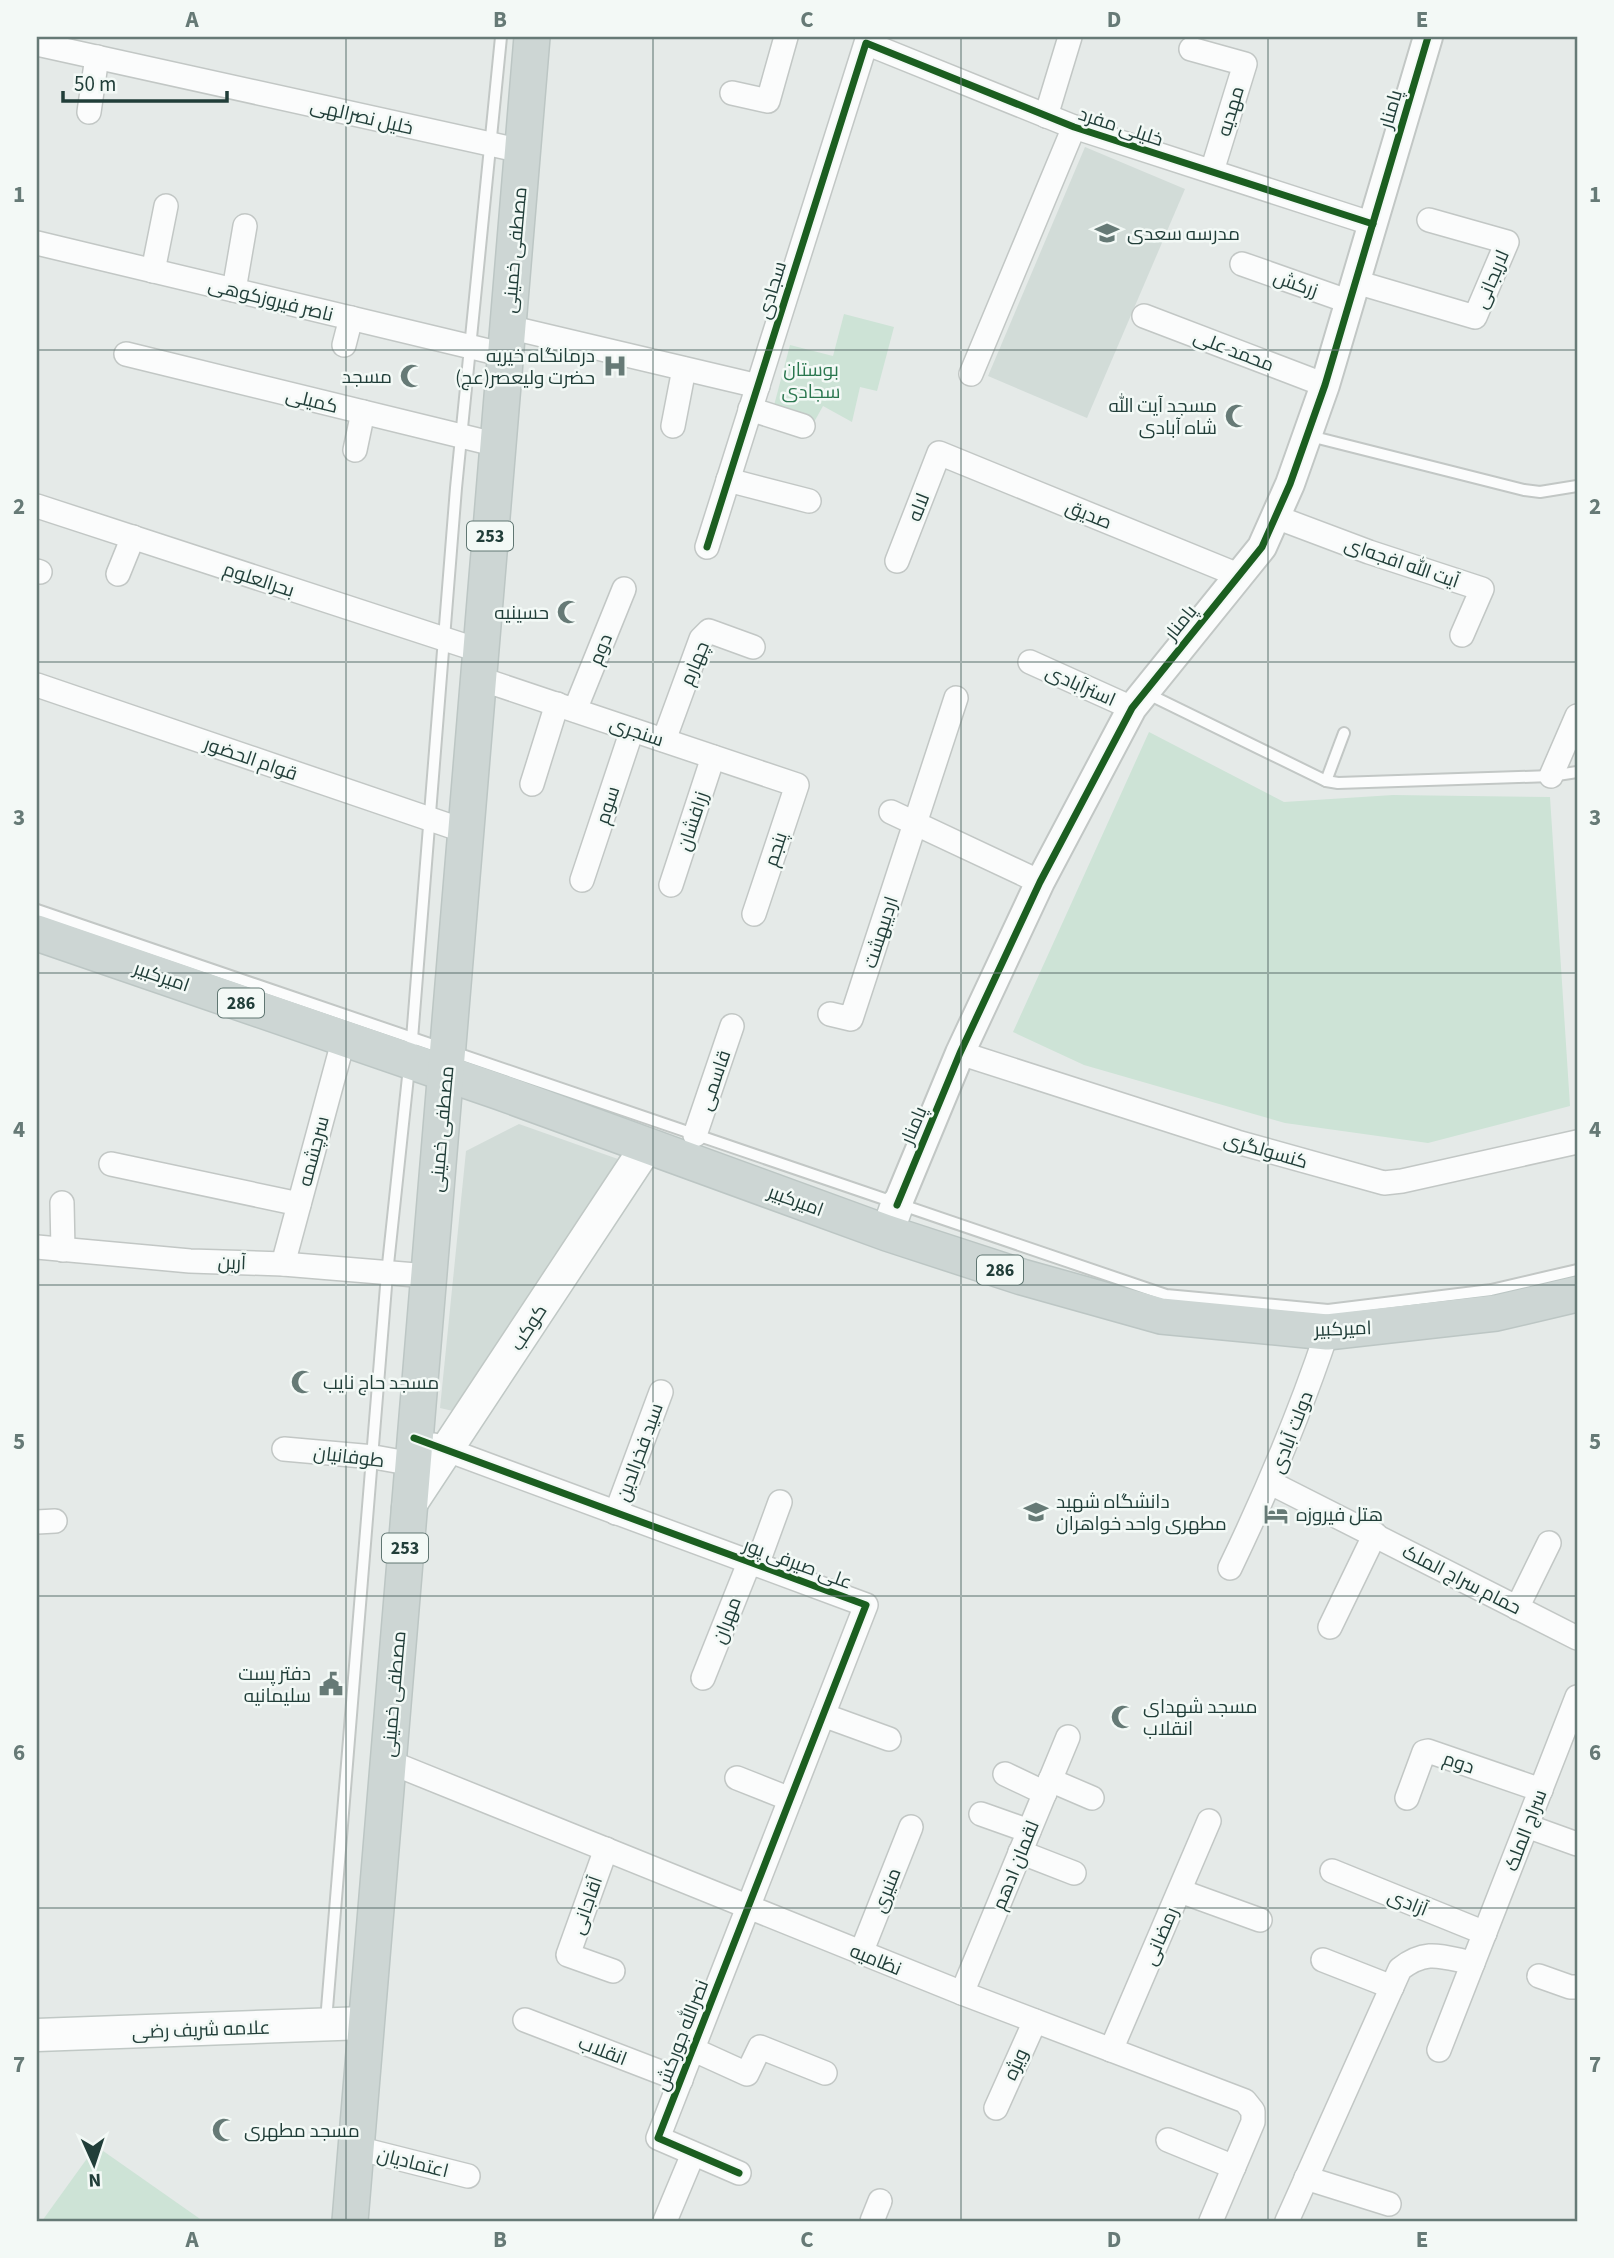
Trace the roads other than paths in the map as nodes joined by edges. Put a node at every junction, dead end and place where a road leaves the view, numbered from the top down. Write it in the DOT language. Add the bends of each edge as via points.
graph roads {
  1 [pos="502,37"];
  2 [pos="532,37"];
  3 [pos="786,37"];
  4 [pos="1070,37"];
  5 [pos="1428,37"];
  6 [pos="866,43"];
  7 [pos="37,44"];
  8 [pos="1191,49"];
  9 [pos="97,57"];
  10 [pos="732,93"];
  11 [pos="89,111"];
  12 [pos="1046,116"];
  13 [pos="1074,127"];
  14 [pos="507,148"];
  15 [pos="1212,171"];
  16 [pos="166,206"];
  17 [pos="1429,220"];
  18 [pos="1373,224"];
  19 [pos="246,226"];
  20 [pos="37,243"];
  21 [pos="1242,264"];
  22 [pos="153,271"];
  23 [pos="234,290"];
  24 [pos="1353,292"];
  25 [pos="1144,316"];
  26 [pos="351,318"];
  27 [pos="507,341"];
  28 [pos="344,345"];
  29 [pos="470,347"];
  30 [pos="126,354"];
  31 [pos="684,369"];
  32 [pos="971,374"];
  33 [pos="1325,385"];
  34 [pos="758,386"];
  35 [pos="750,410"];
  36 [pos="363,412"];
  37 [pos="673,426"];
  38 [pos="803,426"];
  39 [pos="1307,435"];
  40 [pos="462,437"];
  41 [pos="498,445"];
  42 [pos="355,450"];
  43 [pos="939,453"];
  44 [pos="728,480"];
  45 [pos="1577,486"];
  46 [pos="808,501"];
  47 [pos="39,513"];
  48 [pos="1276,517"];
  49 [pos="133,537"];
  50 [pos="707,547"];
  51 [pos="897,561"];
  52 [pos="118,575"];
  53 [pos="1238,575"];
  54 [pos="624,589"];
  55 [pos="1462,635"];
  56 [pos="444,639"];
  57 [pos="753,647"];
  58 [pos="1030,662"];
  59 [pos="480,664"];
  60 [pos="37,685"];
  61 [pos="956,698"];
  62 [pos="1138,700"];
  63 [pos="566,707"];
  64 [pos="1577,716"];
  65 [pos="632,730"];
  66 [pos="1344,733"];
  67 [pos="664,740"];
  68 [pos="713,757"];
  69 [pos="1577,772"];
  70 [pos="1551,776"];
  71 [pos="1326,781"];
  72 [pos="532,784"];
  73 [pos="796,785"];
  74 [pos="891,812"];
  75 [pos="430,820"];
  76 [pos="916,824"];
  77 [pos="465,831"];
  78 [pos="582,880"];
  79 [pos="1040,882"];
  80 [pos="671,885"];
  81 [pos="37,910"];
  82 [pos="754,914"];
  83 [pos="37,933"];
  84 [pos="830,1014"];
  85 [pos="732,1026"];
  86 [pos="344,1038"];
  87 [pos="412,1050"];
  88 [pos="960,1053"];
  89 [pos="446,1062"];
  90 [pos="695,1135"];
  91 [pos="1577,1142"];
  92 [pos="647,1146"];
  93 [pos="111,1164"];
  94 [pos="62,1203"];
  95 [pos="299,1204"];
  96 [pos="892,1219"];
  97 [pos="37,1247"];
  98 [pos="63,1250"];
  99 [pos="284,1264"];
  100 [pos="1577,1270"];
  101 [pos="387,1274"];
  102 [pos="428,1276"];
  103 [pos="1577,1294"];
  104 [pos="1327,1332"];
  105 [pos="661,1392"];
  106 [pos="285,1449"];
  107 [pos="447,1450"];
  108 [pos="413,1451"];
  109 [pos="374,1457"];
  110 [pos="1271,1483"];
  111 [pos="780,1502"];
  112 [pos="408,1508"];
  113 [pos="616,1513"];
  114 [pos="1375,1534"];
  115 [pos="1549,1543"];
  116 [pos="753,1564"];
  117 [pos="1230,1568"];
  118 [pos="1517,1608"];
  119 [pos="1330,1626"];
  120 [pos="1577,1638"];
  121 [pos="704,1678"];
  122 [pos="1577,1697"];
  123 [pos="823,1715"];
  124 [pos="1068,1737"];
  125 [pos="889,1739"];
  126 [pos="387,1760"];
  127 [pos="1005,1774"];
  128 [pos="737,1778"];
  129 [pos="1047,1786"];
  130 [pos="1541,1790"];
  131 [pos="1092,1798"];
  132 [pos="1407,1798"];
  133 [pos="790,1799"];
  134 [pos="981,1814"];
  135 [pos="1209,1822"];
  136 [pos="1527,1826"];
  137 [pos="911,1827"];
  138 [pos="1025,1841"];
  139 [pos="1577,1844"];
  140 [pos="606,1849"];
  141 [pos="1332,1871"];
  142 [pos="1074,1873"];
  143 [pos="1180,1891"];
  144 [pos="748,1907"];
  145 [pos="1260,1920"];
  146 [pos="1485,1933"];
  147 [pos="861,1952"];
  148 [pos="1323,1960"];
  149 [pos="1473,1963"];
  150 [pos="613,1971"];
  151 [pos="1539,1976"];
  152 [pos="1396,1978"];
  153 [pos="1577,1987"];
  154 [pos="962,1993"];
  155 [pos="525,2020"];
  156 [pos="1035,2021"];
  157 [pos="365,2023"];
  158 [pos="325,2024"];
  159 [pos="37,2035"];
  160 [pos="692,2049"];
  161 [pos="1111,2050"];
  162 [pos="1439,2050"];
  163 [pos="825,2073"];
  164 [pos="681,2080"];
  165 [pos="996,2108"];
  166 [pos="1168,2140"];
  167 [pos="357,2148"];
  168 [pos="693,2154"];
  169 [pos="1234,2167"];
  170 [pos="739,2173"];
  171 [pos="468,2176"];
  172 [pos="1306,2178"];
  173 [pos="1389,2204"];
  174 [pos="351,2221"];
  175 [pos="667,2221"];
  176 [pos="1211,2221"];
  177 [pos="1287,2221"];
  1 -- 14 [label="lane"];
  2 -- 14 [label="main road, مصطفی خمینی / 253"];
  3 -- 10 [label="street" via="768,101"];
  4 -- 12 [label="street"];
  5 -- 18 [label="street, پامنار"];
  6 -- 12 [label="street, خلیلی مفرد"];
  6 -- 34 [label="street, سجادی"];
  7 -- 9 [label="street, خلیل نصرالهی"];
  8 -- 15 [label="street, مهدیه" via="1245,64"];
  9 -- 11 [label="street"];
  9 -- 14 [label="street, خلیل نصرالهی"];
  12 -- 13 [label="street, خلیلی مفرد"];
  13 -- 15 [label="street, خلیلی مفرد"];
  13 -- 32 [label="street"];
  14 -- 27 [label="main road, مصطفی خمینی / 253"];
  14 -- 29 [label="lane"];
  15 -- 18 [label="street, خلیلی مفرد"];
  16 -- 22 [label="street"];
  17 -- 24 [label="street, لاریجانی" via="1507,242 1475,317"];
  18 -- 24 [label="street, پامنار"];
  19 -- 23 [label="street"];
  20 -- 22 [label="street, ناصر فیروزکوهی"];
  21 -- 24 [label="street, زرکش"];
  22 -- 23 [label="street, ناصر فیروزکوهی"];
  23 -- 26 [label="street, ناصر فیروزکوهی"];
  24 -- 33 [label="street, پامنار"];
  25 -- 33 [label="street, محمد علی"];
  26 -- 28 [label="street"];
  26 -- 29 [label="street, ناصر فیروزکوهی"];
  27 -- 29 [label="street, ناصر فیروزکوهی"];
  27 -- 31 [label="street"];
  27 -- 41 [label="main road, مصطفی خمینی / 253"];
  29 -- 40 [label="lane"];
  30 -- 36 [label="street, کمیلی"];
  31 -- 34 [label="street"];
  31 -- 37 [label="street"];
  33 -- 39 [label="street, پامنار"];
  34 -- 35 [label="street, سجادی"];
  35 -- 38 [label="street"];
  35 -- 44 [label="street, سجادی"];
  36 -- 40 [label="street, کمیلی"];
  36 -- 42 [label="street"];
  39 -- 45 [label="lane" via="1524,490"];
  39 -- 48 [label="street, پامنار"];
  40 -- 41 [label="street, کمیلی"];
  40 -- 56 [label="lane"];
  41 -- 59 [label="main road, مصطفی خمینی / 253"];
  43 -- 51 [label="street, لاله"];
  43 -- 53 [label="street, صدیق"];
  44 -- 46 [label="street"];
  44 -- 50 [label="street, سجادی"];
  47 -- 49 [label="street, بحرالعلوم"];
  48 -- 53 [label="street, پامنار" via="1262,547"];
  48 -- 55 [label="street, آیت الله افجه‌ای" via="1482,589"];
  49 -- 52 [label="street"];
  49 -- 56 [label="street, بحرالعلوم"];
  53 -- 62 [label="street, پامنار"];
  54 -- 63 [label="street, دوم"];
  56 -- 59 [label="street, بحرالعلوم"];
  56 -- 75 [label="lane"];
  57 -- 67 [label="street, چهارم" via="709,631 701,639"];
  58 -- 62 [label="street, استرآبادی"];
  59 -- 63 [label="street, سنجری"];
  59 -- 77 [label="main road, مصطفی خمینی / 253"];
  60 -- 75 [label="street, قوام الحضور"];
  61 -- 76 [label="street, اردیبهشت"];
  62 -- 71 [label="lane"];
  62 -- 79 [label="street, پامنار"];
  63 -- 65 [label="street, سنجری"];
  63 -- 72 [label="street, دوم"];
  64 -- 70 [label="street"];
  65 -- 67 [label="street, سنجری"];
  65 -- 78 [label="street, سوم"];
  66 -- 71 [label="lane"];
  67 -- 68 [label="street, سنجری"];
  68 -- 73 [label="street, سنجری"];
  68 -- 80 [label="street, زرافشان"];
  69 -- 70 [label="lane"];
  70 -- 71 [label="lane"];
  73 -- 82 [label="street, پنجم"];
  74 -- 76 [label="street"];
  75 -- 77 [label="street, قوام الحضور"];
  75 -- 87 [label="lane"];
  76 -- 79 [label="street"];
  76 -- 84 [label="street, اردیبهشت" via="851,1020"];
  77 -- 89 [label="main road, مصطفی خمینی / 253"];
  79 -- 88 [label="street, پامنار"];
  81 -- 87 [label="lane"];
  83 -- 86 [label="main road, امیرکبیر / 286"];
  85 -- 90 [label="street, قاسمی"];
  86 -- 87 [label="main road, امیرکبیر / 286"];
  86 -- 95 [label="street, سرچشمه"];
  87 -- 89 [label="main road, امیرکبیر / 286"];
  87 -- 101 [label="lane"];
  88 -- 91 [label="street, کنسولگری" via="1237,1142 1384,1183"];
  88 -- 96 [label="street, پامنار"];
  89 -- 90 [label="lane"];
  89 -- 92 [label="main road, امیرکبیر / 286"];
  89 -- 102 [label="main road, مصطفی خمینی / 253"];
  90 -- 96 [label="lane"];
  92 -- 96 [label="main road, امیرکبیر / 286"];
  92 -- 107 [label="main road, کوکب"];
  93 -- 95 [label="street"];
  94 -- 98 [label="street"];
  95 -- 99 [label="street, سرچشمه"];
  96 -- 100 [label="lane" via="1166,1295 1328,1310 1491,1290"];
  96 -- 104 [label="main road, امیرکبیر / 286" via="1023,1277 1161,1316"];
  97 -- 98 [label="street, آرین"];
  98 -- 99 [label="street, آرین"];
  99 -- 101 [label="street, آرین"];
  101 -- 102 [label="street, آرین"];
  101 -- 109 [label="lane"];
  102 -- 108 [label="main road, مصطفی خمینی / 253"];
  103 -- 104 [label="main road, امیرکبیر / 286" via="1496,1314"];
  104 -- 110 [label="street, دولت آبادی"];
  105 -- 113 [label="street, سید فخرالدین"];
  106 -- 109 [label="street, طوفانیان"];
  107 -- 108 [label="street, علی صیرفی پور"];
  107 -- 112 [label="main road, کوکب"];
  107 -- 113 [label="street, علی صیرفی پور"];
  108 -- 109 [label="street, طوفانیان"];
  108 -- 112 [label="main road, مصطفی خمینی / 253"];
  109 -- 158 [label="lane"];
  110 -- 114 [label="street, حمام سراج الملک"];
  110 -- 117 [label="street, دولت آبادی"];
  111 -- 116 [label="street, مهران"];
  112 -- 126 [label="main road, مصطفی خمینی / 253"];
  113 -- 116 [label="street, علی صیرفی پور"];
  114 -- 118 [label="street, حمام سراج الملک"];
  114 -- 119 [label="street"];
  115 -- 118 [label="street"];
  116 -- 121 [label="street, مهران"];
  116 -- 123 [label="street, علی صیرفی پور" via="866,1605"];
  118 -- 120 [label="street, حمام سراج الملک"];
  122 -- 130 [label="street, سراج الملک"];
  123 -- 125 [label="street"];
  123 -- 133 [label="street, علی صیرفی پور"];
  124 -- 129 [label="street, لقمان ادهم"];
  126 -- 140 [label="street, نظامیه"];
  126 -- 157 [label="main road, مصطفی خمینی / 253"];
  127 -- 129 [label="street"];
  128 -- 133 [label="street"];
  129 -- 131 [label="street"];
  129 -- 138 [label="street, لقمان ادهم"];
  130 -- 132 [label="street, دوم" via="1428,1751"];
  130 -- 136 [label="street, سراج الملک"];
  133 -- 144 [label="street, علی صیرفی پور"];
  134 -- 138 [label="street"];
  135 -- 143 [label="street, رمضانی"];
  136 -- 139 [label="street"];
  136 -- 146 [label="street, سراج الملک"];
  137 -- 147 [label="street, منیری"];
  138 -- 142 [label="street"];
  138 -- 154 [label="street, لقمان ادهم"];
  140 -- 144 [label="street, نظامیه"];
  140 -- 150 [label="street, آقاجانی" via="568,1955"];
  141 -- 146 [label="street, آزادی"];
  143 -- 145 [label="street"];
  143 -- 161 [label="street, رمضانی"];
  144 -- 147 [label="street, نظامیه"];
  144 -- 160 [label="street, نصرالله جورکش"];
  146 -- 149 [label="street, سراج الملک"];
  147 -- 154 [label="street, نظامیه"];
  148 -- 152 [label="street"];
  149 -- 152 [label="street" via="1424,1956 1413,1959"];
  149 -- 162 [label="street, سراج الملک"];
  151 -- 153 [label="street"];
  152 -- 172 [label="street"];
  154 -- 156 [label="street, نظامیه"];
  155 -- 164 [label="street, انقلاب"];
  156 -- 161 [label="street, نظامیه"];
  156 -- 165 [label="street, ویژه"];
  157 -- 158 [label="main road, علامه شریف رضی"];
  157 -- 167 [label="main road, مصطفی خمینی / 253"];
  158 -- 159 [label="main road, علامه شریف رضی"];
  160 -- 163 [label="street" via="747,2074 760,2047"];
  160 -- 164 [label="street, نصرالله جورکش"];
  161 -- 169 [label="street, نظامیه" via="1250,2105 1253,2122"];
  164 -- 168 [label="street, نصرالله جورکش" via="658,2138"];
  166 -- 169 [label="street"];
  167 -- 171 [label="street, اعتمادیان"];
  167 -- 174 [label="main road, مصطفی خمینی / 253"];
  168 -- 170 [label="street"];
  168 -- 175 [label="street"];
  169 -- 176 [label="street, نظامیه"];
  172 -- 173 [label="street"];
  172 -- 177 [label="street"];
}
